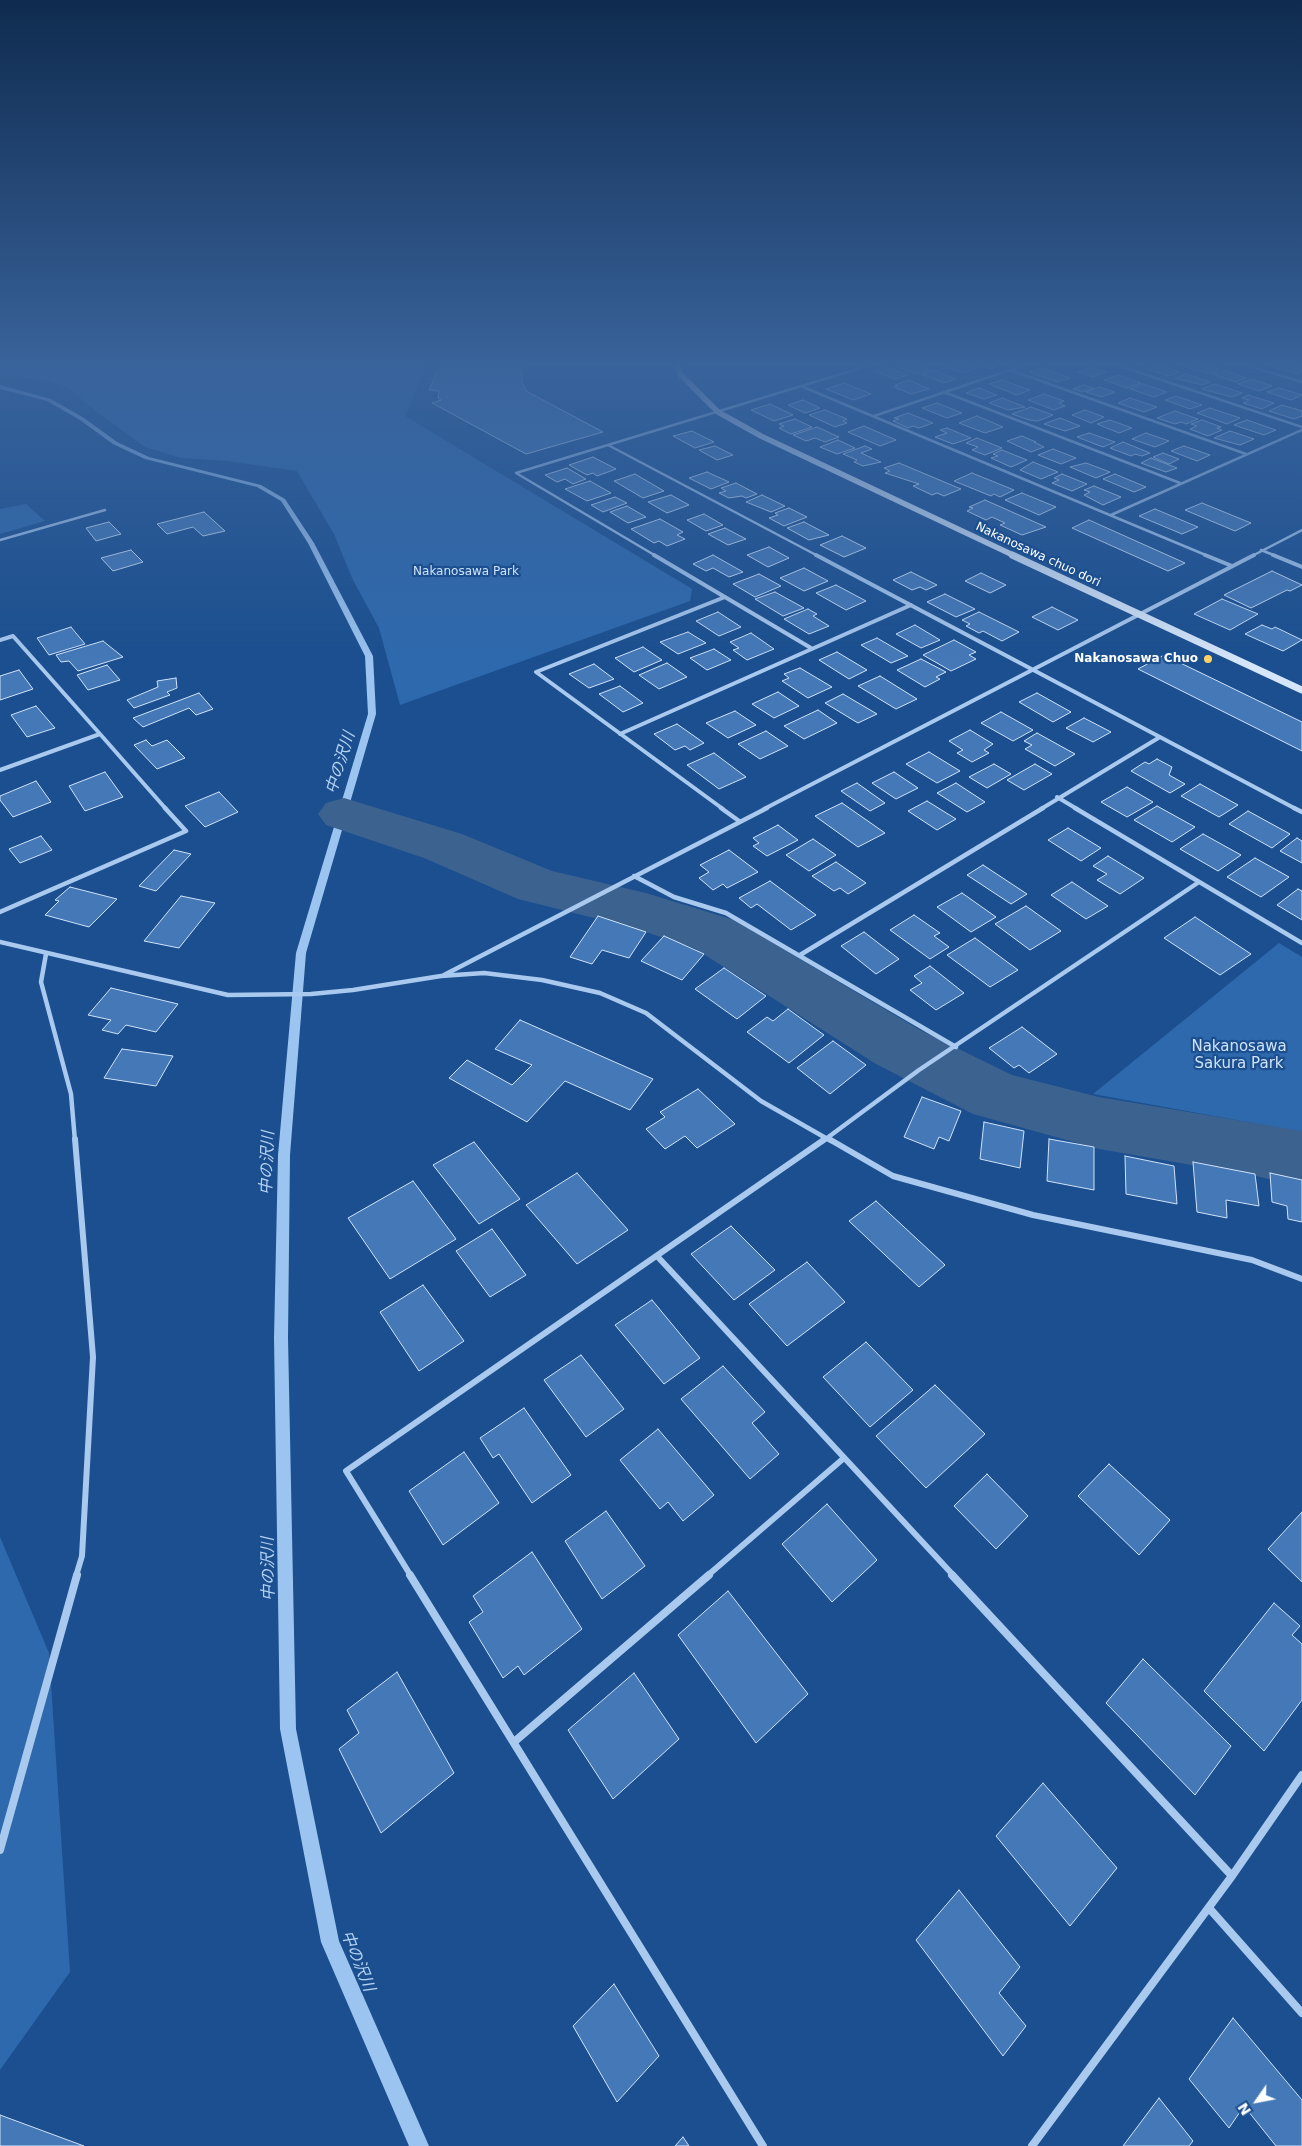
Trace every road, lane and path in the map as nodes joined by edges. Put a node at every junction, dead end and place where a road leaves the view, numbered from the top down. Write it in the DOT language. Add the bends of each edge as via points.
graph roads {
  1 [pos="548,463"];
  2 [pos="642,463"];
  3 [pos="818,463"];
  4 [pos="987,463"];
  5 [pos="1129,463"];
  6 [pos="1225,463"];
  7 [pos="1180,483"];
  8 [pos="105,510"];
  9 [pos="1111,515"];
  10 [pos="1302,530"];
  11 [pos="0,540"];
  12 [pos="1261,550"];
  13 [pos="1232,566"];
  14 [pos="1302,567"];
  15 [pos="725,597"];
  16 [pos="911,605"];
  17 [pos="1137,614"];
  18 [pos="0,640"];
  19 [pos="811,648"];
  20 [pos="1033,668"];
  21 [pos="1302,690"];
  22 [pos="100,734"];
  23 [pos="620,734"];
  24 [pos="1160,737"];
  25 [pos="0,770"];
  26 [pos="1057,797"];
  27 [pos="1302,812"];
  28 [pos="739,821"];
  29 [pos="634,876"];
  30 [pos="1200,882"];
  31 [pos="0,912"];
  32 [pos="0,942"];
  33 [pos="1302,943"];
  34 [pos="46,954"];
  35 [pos="800,955"];
  36 [pos="441,976"];
  37 [pos="956,1047"];
  38 [pos="827,1138"];
  39 [pos="657,1256"];
  40 [pos="1302,1278"];
  41 [pos="844,1458"];
  42 [pos="514,1742"];
  43 [pos="1302,1775"];
  44 [pos="0,1850"];
  45 [pos="1232,1876"];
  46 [pos="1209,1908"];
  47 [pos="1302,2013"];
  48 [pos="763,2146"];
  49 [pos="1032,2146"];
  1 -- 15 [label="street" via="516,473"];
  2 -- 16 [label="street"];
  3 -- 17 [label="street, Nakanosawa chuo dori"];
  4 -- 9 [label="street"];
  5 -- 7 [label="street"];
  6 -- 7 [label="street"];
  7 -- 9 [label="street"];
  8 -- 11 [label="street"];
  9 -- 13 [label="street"];
  10 -- 12 [label="street"];
  12 -- 13 [label="street"];
  12 -- 14 [label="street"];
  13 -- 17 [label="street"];
  15 -- 19 [label="street"];
  15 -- 23 [label="street" via="536,672"];
  16 -- 19 [label="street"];
  16 -- 20 [label="street"];
  17 -- 20 [label="street"];
  17 -- 21 [label="street, Nakanosawa chuo dori"];
  18 -- 22 [label="street" via="13,636"];
  19 -- 23 [label="street"];
  20 -- 24 [label="street"];
  20 -- 28 [label="street"];
  22 -- 25 [label="street"];
  22 -- 31 [label="street" via="186,832"];
  23 -- 28 [label="street"];
  24 -- 26 [label="street"];
  24 -- 27 [label="street"];
  26 -- 30 [label="street"];
  26 -- 35 [label="street"];
  28 -- 29 [label="street"];
  29 -- 35 [label="street" via="674,897 726,913"];
  29 -- 36 [label="street"];
  30 -- 33 [label="street"];
  30 -- 37 [label="street"];
  32 -- 34 [label="street"];
  34 -- 36 [label="street" via="228,995 311,994"];
  34 -- 44 [label="street" via="41,982 71,1094 93,1357 82,1556"];
  35 -- 37 [label="street"];
  36 -- 38 [label="street" via="484,973 542,980 600,993 646,1014 761,1101"];
  37 -- 38 [label="street" via="919,1070"];
  38 -- 39 [label="street"];
  38 -- 40 [label="street" via="893,1176 1033,1215 1252,1260"];
  39 -- 41 [label="street"];
  39 -- 42 [label="street" via="346,1471"];
  41 -- 42 [label="street"];
  41 -- 45 [label="street"];
  42 -- 48 [label="street"];
  43 -- 45 [label="street"];
  45 -- 46 [label="street"];
  46 -- 47 [label="street"];
  46 -- 49 [label="street"];
}
